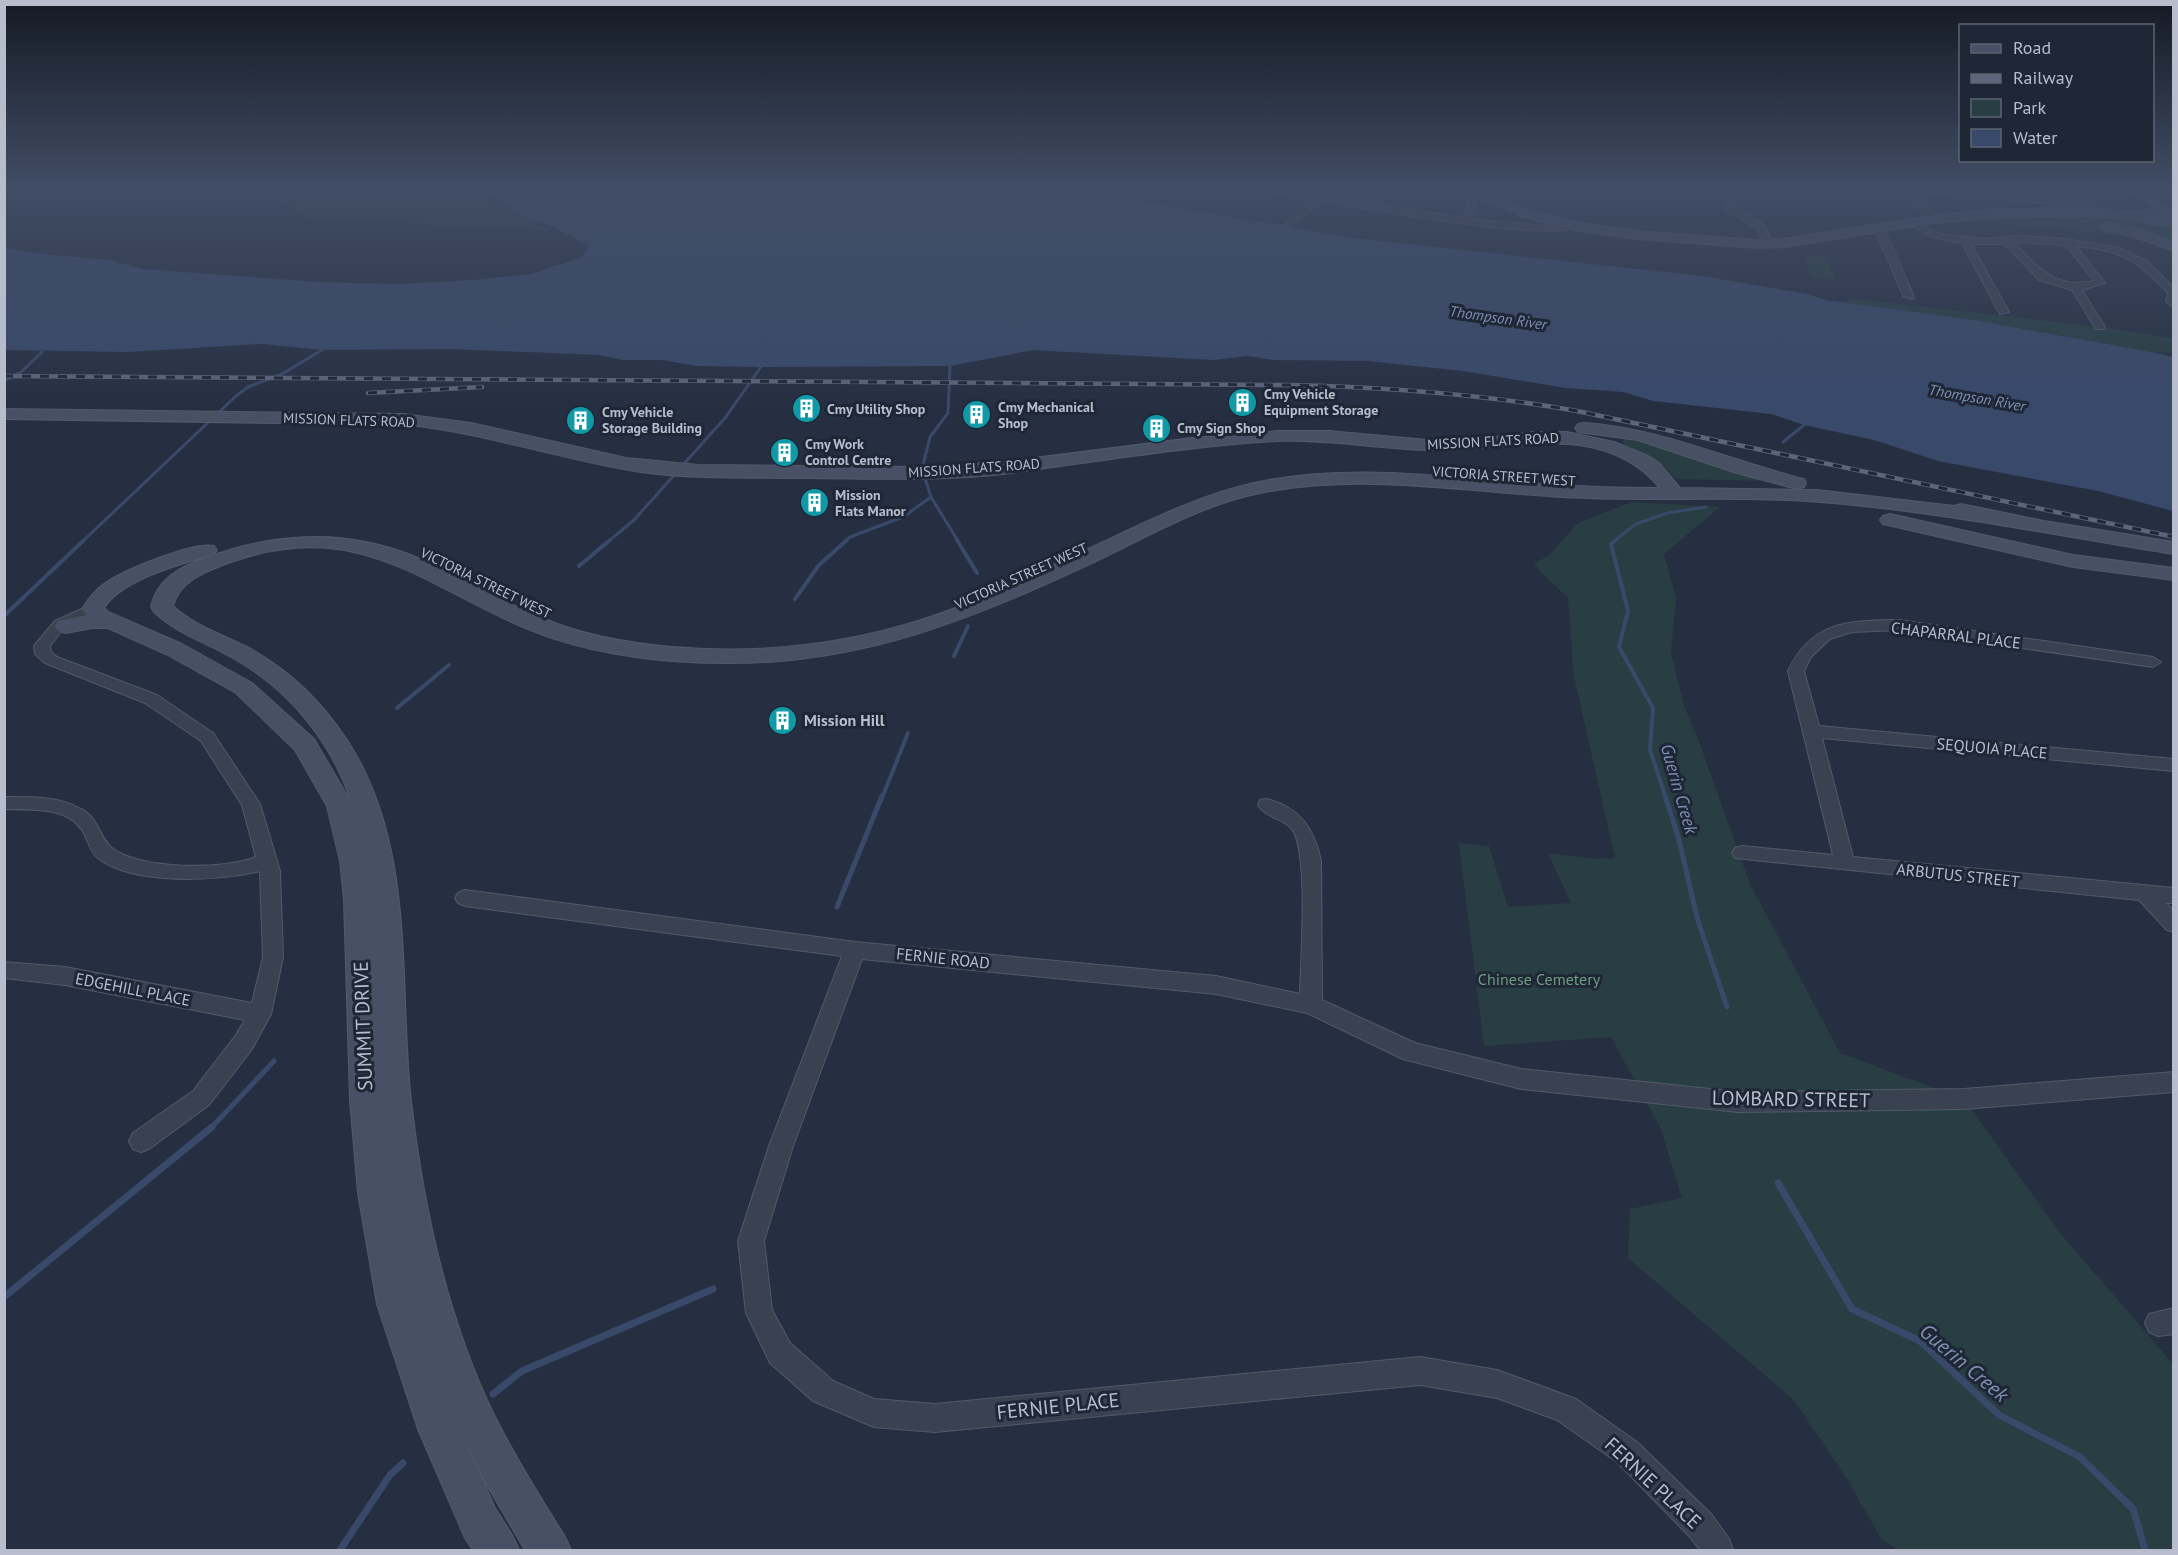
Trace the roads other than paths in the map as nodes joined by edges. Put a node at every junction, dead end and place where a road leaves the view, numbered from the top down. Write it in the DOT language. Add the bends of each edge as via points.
graph roads {
  1 [pos="1894,261"];
  2 [pos="1976,261"];
  3 [pos="2026,261"];
  4 [pos="2082,261"];
  5 [pos="2140,261"];
  6 [pos="2076,288"];
  7 [pos="1910,297"];
  8 [pos="2174,305"];
  9 [pos="2004,312"];
  10 [pos="2100,327"];
  11 [pos="4,414"];
  12 [pos="1643,435"];
  13 [pos="1533,437"];
  14 [pos="1612,447"];
  15 [pos="1597,482"];
  16 [pos="1671,488"];
  17 [pos="1830,488"];
  18 [pos="1978,514"];
  19 [pos="2044,527"];
  20 [pos="2174,548"];
  21 [pos="240,550"];
  22 [pos="2171,571"];
  23 [pos="102,616"];
  24 [pos="58,631"];
  25 [pos="211,640"];
  26 [pos="2153,662"];
  27 [pos="1811,731"];
  28 [pos="2174,765"];
  29 [pos="4,803"];
  30 [pos="1267,805"];
  31 [pos="1742,854"];
  32 [pos="267,860"];
  33 [pos="1845,864"];
  34 [pos="2144,893"];
  35 [pos="2174,896"];
  36 [pos="465,898"];
  37 [pos="2174,924"];
  38 [pos="855,950"];
  39 [pos="4,970"];
  40 [pos="1311,1005"];
  41 [pos="260,1014"];
  42 [pos="1412,1052"];
  43 [pos="2174,1082"];
  44 [pos="141,1141"];
  45 [pos="497,1551"];
  46 [pos="549,1551"];
  47 [pos="1718,1551"];
  1 -- 7 [label="street"];
  2 -- 9 [label="street"];
  3 -- 6 [label="street" via="2043,278"];
  4 -- 6 [label="street" via="2100,284"];
  5 -- 8 [label="street" via="2173,293"];
  6 -- 10 [label="street"];
  11 -- 13 [label="main road, MISSION FLATS ROAD" via="403,419 471,428 626,464 699,471 912,473 1003,468 1192,443 1280,436 1438,445"];
  12 -- 13 [label="main road" via="1583,428"];
  12 -- 14 [label="main road" via="1619,438"];
  12 -- 17 [label="main road" via="1743,470"];
  13 -- 14 [label="main road, MISSION FLATS ROAD" via="1568,437"];
  14 -- 15 [label="main road" via="1624,458 1625,473"];
  14 -- 16 [label="main road, MISSION FLATS ROAD" via="1642,460"];
  15 -- 16 [label="main road, VICTORIA STREET WEST"];
  15 -- 23 [label="main road, VICTORIA STREET WEST" via="1380,467 1274,476 1204,495 948,608 862,632 769,646 671,644 601,633 532,609 412,547 372,535 332,532 263,537 191,555 114,587 98,599"];
  16 -- 17 [label="main road, VICTORIA STREET WEST"];
  16 -- 18 [label="main road, VICTORIA STREET WEST" via="1826,497"];
  16 -- 21 [label="main road, VICTORIA STREET WEST" via="1555,491 1367,477 1279,483 1211,501 955,615 897,634 832,648 768,654 678,655 593,642 521,617 415,564 360,546 303,542"];
  16 -- 22 [label="main road" via="1827,508 2073,561"];
  17 -- 18 [label="main road, VICTORIA STREET WEST" via="1908,498"];
  18 -- 19 [label="main road, VICTORIA STREET WEST"];
  19 -- 20 [label="main road, VICTORIA STREET WEST"];
  19 -- 22 [label="main road, VICTORIA STREET WEST"];
  21 -- 23 [label="main road" via="186,564 148,580"];
  21 -- 25 [label="main road, VICTORIA STREET WEST" via="184,576 161,601 166,611"];
  23 -- 24 [label="main road"];
  23 -- 25 [label="main road" via="117,613 164,630"];
  23 -- 45 [label="main road, SUMMIT DRIVE" via="174,649 244,688 304,744 340,806 354,861 358,899 366,1100 375,1193 396,1304 438,1429"];
  24 -- 32 [label="street" via="42,646 51,660 152,699 207,737 251,804"];
  25 -- 46 [label="main road, SUMMIT DRIVE" via="240,652 304,701 329,732 364,797 384,894 394,1090 405,1181 428,1288 471,1409 514,1495"];
  26 -- 27 [label="street, CHAPARRAL PLACE" via="1899,625 1836,631 1802,654 1796,671"];
  27 -- 28 [label="street, SEQUOIA PLACE"];
  27 -- 33 [label="street, CHAPARRAL PLACE"];
  29 -- 32 [label="street" via="46,805 78,814 90,826 104,853 124,864 175,872 221,872"];
  30 -- 40 [label="street" via="1296,820 1308,847"];
  31 -- 33 [label="street, ARBUTUS STREET"];
  32 -- 41 [label="street" via="273,957"];
  33 -- 34 [label="street, ARBUTUS STREET"];
  34 -- 35 [label="street, ARBUTUS STREET"];
  34 -- 37 [label="street"];
  36 -- 38 [label="street, FERNIE ROAD"];
  38 -- 40 [label="street, FERNIE ROAD" via="1216,985"];
  38 -- 47 [label="street, FERNIE PLACE" via="781,1146 751,1241 759,1313 780,1353 823,1391 874,1413 935,1418 1420,1371 1497,1383 1566,1409 1627,1452 1701,1526"];
  39 -- 41 [label="street, EDGEHILL PLACE" via="65,976"];
  40 -- 42 [label="street, FERNIE ROAD"];
  41 -- 44 [label="street" via="244,1042 201,1098"];
  42 -- 43 [label="street, LOMBARD STREET" via="1521,1079 1738,1102 1964,1099"];
}
